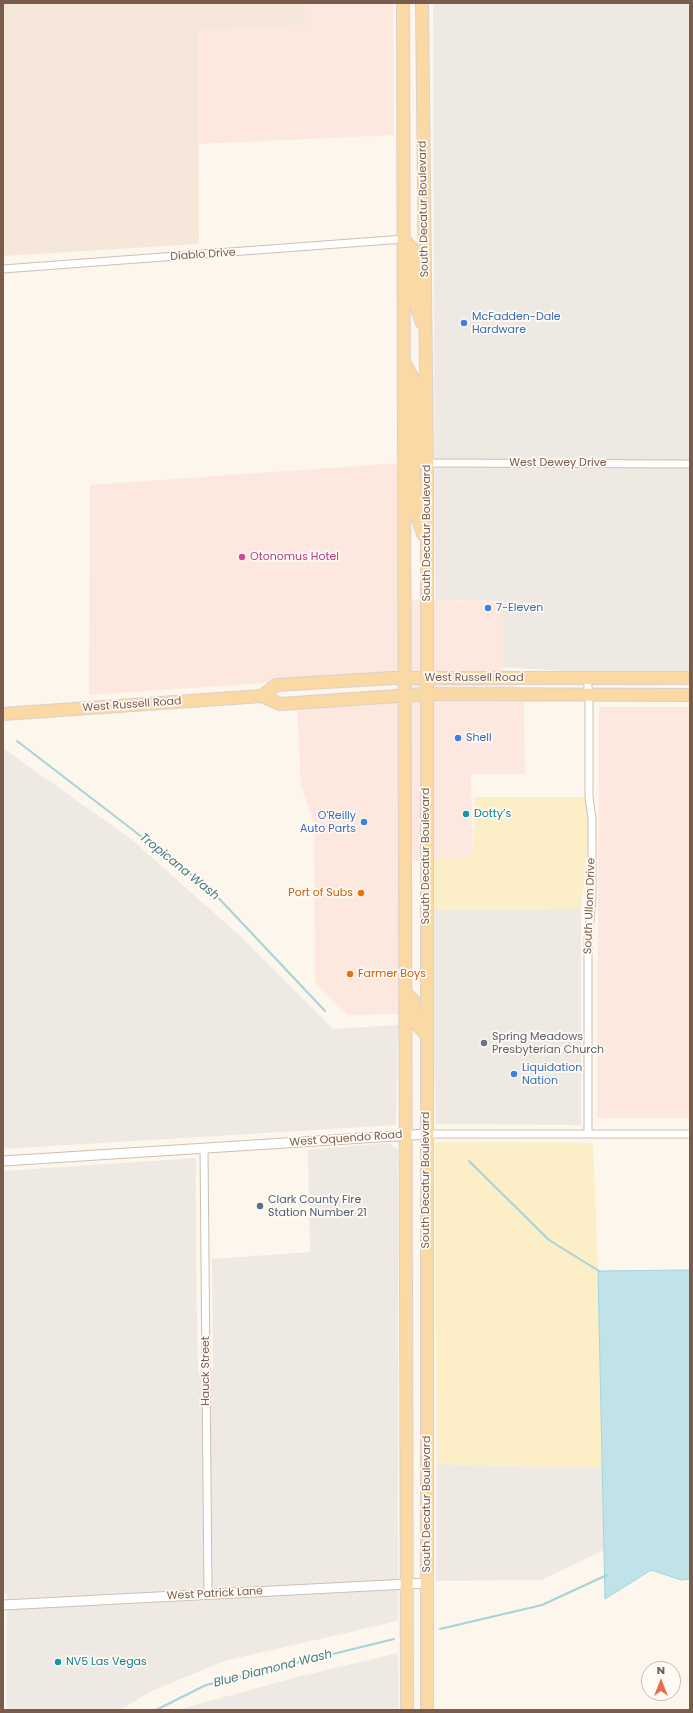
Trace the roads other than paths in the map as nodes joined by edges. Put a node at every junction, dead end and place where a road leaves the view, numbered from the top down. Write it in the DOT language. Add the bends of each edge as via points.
graph roads {
  1 [pos="403,3"];
  2 [pos="422,3"];
  3 [pos="404,239"];
  4 [pos="3,269"];
  5 [pos="425,333"];
  6 [pos="404,362"];
  7 [pos="404,450"];
  8 [pos="426,463"];
  9 [pos="690,464"];
  10 [pos="427,545"];
  11 [pos="405,678"];
  12 [pos="426,678"];
  13 [pos="690,678"];
  14 [pos="587,679"];
  15 [pos="427,694"];
  16 [pos="405,695"];
  17 [pos="590,695"];
  18 [pos="690,695"];
  19 [pos="262,696"];
  20 [pos="3,714"];
  21 [pos="406,996"];
  22 [pos="426,1035"];
  23 [pos="426,1134"];
  24 [pos="588,1134"];
  25 [pos="690,1134"];
  26 [pos="406,1135"];
  27 [pos="204,1148"];
  28 [pos="3,1161"];
  29 [pos="406,1583"];
  30 [pos="427,1583"];
  31 [pos="208,1594"];
  32 [pos="3,1605"];
  33 [pos="407,1710"];
  34 [pos="427,1710"];
  1 -- 3 [label="main road, South Decatur Boulevard"];
  2 -- 5 [label="main road, South Decatur Boulevard"];
  3 -- 4 [label="street, Diablo Drive"];
  3 -- 5 [label="main road" via="414,251 415,302"];
  3 -- 6 [label="main road, South Decatur Boulevard"];
  5 -- 8 [label="main road, South Decatur Boulevard"];
  6 -- 7 [label="main road, South Decatur Boulevard"];
  6 -- 8 [label="main road" via="414,380 416,452"];
  7 -- 10 [label="main road" via="413,461 416,513"];
  7 -- 11 [label="main road, South Decatur Boulevard"];
  8 -- 9 [label="street, West Dewey Drive"];
  8 -- 10 [label="main road, South Decatur Boulevard"];
  10 -- 12 [label="main road, South Decatur Boulevard"];
  11 -- 12 [label="main road, West Russell Road"];
  11 -- 16 [label="main road, South Decatur Boulevard"];
  11 -- 19 [label="main road, West Russell Road" via="276,685"];
  12 -- 14 [label="main road, West Russell Road"];
  12 -- 15 [label="main road, South Decatur Boulevard"];
  13 -- 14 [label="main road, West Russell Road"];
  14 -- 17 [label="street, South Ullom Drive"];
  15 -- 16 [label="main road, West Russell Road"];
  15 -- 17 [label="main road, West Russell Road"];
  15 -- 22 [label="main road, South Decatur Boulevard"];
  16 -- 19 [label="main road, West Russell Road" via="280,704"];
  16 -- 21 [label="main road, South Decatur Boulevard"];
  17 -- 18 [label="main road, West Russell Road"];
  17 -- 24 [label="street, South Ullom Drive" via="589,797 592,818 592,898 588,941"];
  19 -- 20 [label="main road, West Russell Road"];
  21 -- 22 [label="main road" via="414,1000 416,1023"];
  21 -- 26 [label="main road, South Decatur Boulevard"];
  22 -- 23 [label="main road, South Decatur Boulevard"];
  23 -- 24 [label="street, West Oquendo Road"];
  23 -- 26 [label="street, West Oquendo Road"];
  23 -- 30 [label="main road, South Decatur Boulevard"];
  24 -- 25 [label="street, West Oquendo Road"];
  26 -- 27 [label="street, West Oquendo Road"];
  26 -- 29 [label="main road, South Decatur Boulevard"];
  27 -- 28 [label="street, West Oquendo Road"];
  27 -- 31 [label="street, Hauck Street"];
  29 -- 30 [label="street, West Patrick Lane"];
  29 -- 31 [label="street, West Patrick Lane"];
  29 -- 33 [label="main road, South Decatur Boulevard"];
  30 -- 34 [label="main road, South Decatur Boulevard"];
  31 -- 32 [label="street, West Patrick Lane"];
}
